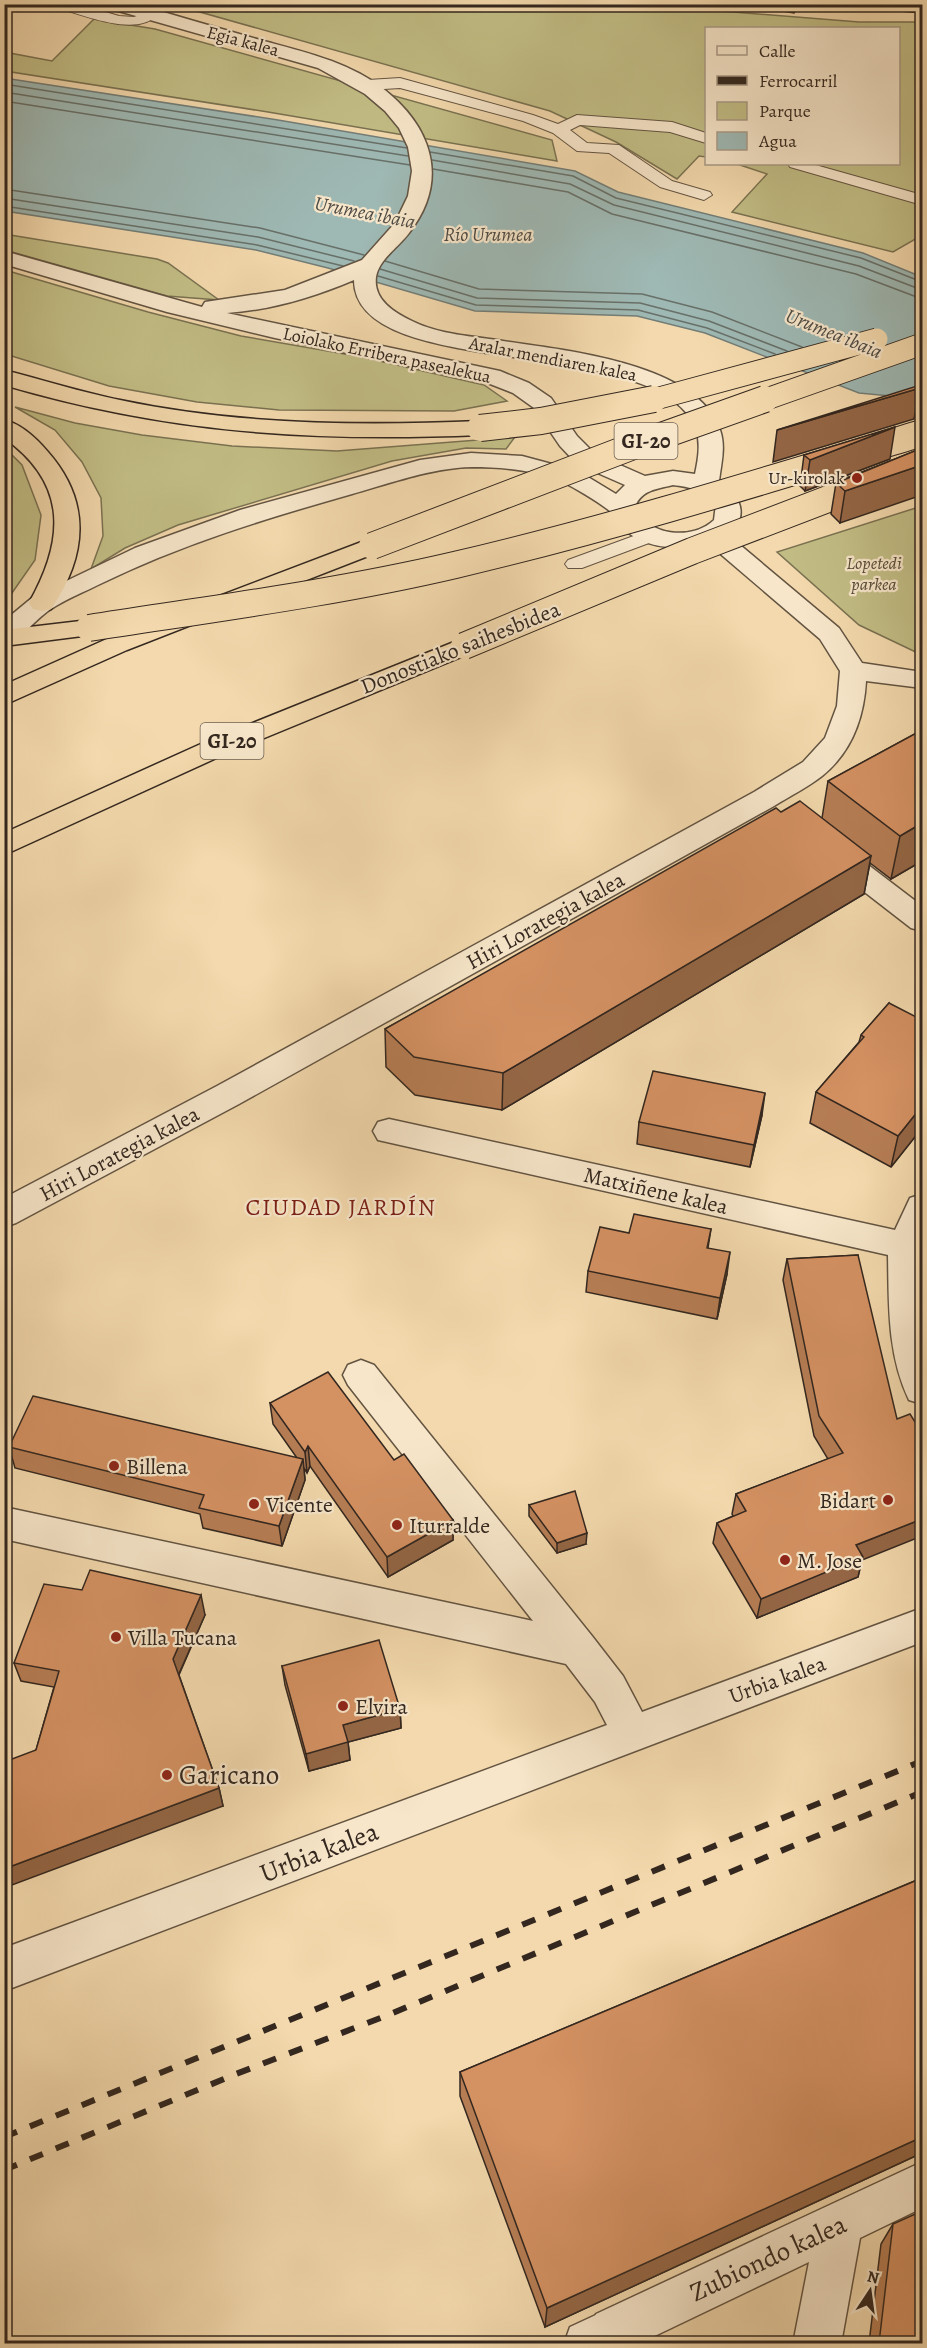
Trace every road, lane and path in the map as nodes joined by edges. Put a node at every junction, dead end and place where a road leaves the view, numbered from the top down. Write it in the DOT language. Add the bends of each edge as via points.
graph roads {
  1 [pos="60,4"];
  2 [pos="115,4"];
  3 [pos="150,15"];
  4 [pos="368,86"];
  5 [pos="559,130"];
  6 [pos="705,138"];
  7 [pos="800,165"];
  8 [pos="704,195"];
  9 [pos="922,200"];
  10 [pos="4,257"];
  11 [pos="369,266"];
  12 [pos="167,305"];
  13 [pos="922,327"];
  14 [pos="922,344"];
  15 [pos="4,376"];
  16 [pos="4,427"];
  17 [pos="922,433"];
  18 [pos="922,463"];
  19 [pos="642,484"];
  20 [pos="705,484"];
  21 [pos="622,508"];
  22 [pos="712,534"];
  23 [pos="650,536"];
  24 [pos="575,564"];
  25 [pos="42,603"];
  26 [pos="4,637"];
  27 [pos="853,671"];
  28 [pos="922,680"];
  29 [pos="4,696"];
  30 [pos="812,836"];
  31 [pos="4,845"];
  32 [pos="922,921"];
  33 [pos="389,1131"];
  34 [pos="922,1207"];
  35 [pos="4,1214"];
  36 [pos="914,1247"];
  37 [pos="361,1376"];
  38 [pos="922,1389"];
  39 [pos="4,1523"];
  40 [pos="922,1625"];
  41 [pos="578,1649"];
  42 [pos="632,1733"];
  43 [pos="4,1970"];
  44 [pos="922,2185"];
  45 [pos="840,2223"];
  46 [pos="600,2337"];
  47 [pos="817,2343"];
  1 -- 3 [label="lane" via="118,20 136,21"];
  2 -- 3 [label="street, Egia kalea"];
  3 -- 4 [label="street, Egia kalea" via="325,64"];
  4 -- 5 [label="lane" via="406,84"];
  4 -- 11 [label="street, Egia kalea" via="396,109 418,142 422,165 415,206 405,224"];
  5 -- 6 [label="lane" via="577,120 672,128"];
  5 -- 8 [label="lane" via="583,148 613,148 666,184"];
  7 -- 9 [label="lane"];
  10 -- 12 [label="street, Loiolako Erribera pasealekua"];
  11 -- 12 [label="street, Loiolako Erribera pasealekua" via="295,295 239,306"];
  11 -- 20 [label="street, Aralar mendiaren kalea" via="364,288 380,311 396,321 431,335 608,366 668,388 694,409 709,434 711,447"];
  12 -- 19 [label="street, Loiolako Erribera pasealekua" via="492,376 543,403 568,441 586,459"];
  13 -- 15 [label="highway, bridge" via="640,404 480,428 362,432 233,425 80,399"];
  14 -- 29 [label="highway, GI-20, bridge" via="636,445 118,645"];
  16 -- 25 [label="highway" via="46,462 64,496 68,524 64,553"];
  17 -- 26 [label="highway, bridge" via="651,514 454,565 310,594"];
  18 -- 31 [label="highway, Donostiako saihesbidea / GI-20, bridge" via="692,550 213,749"];
  19 -- 20 [label="street" via="673,478"];
  19 -- 21 [label="street" via="631,490"];
  20 -- 22 [label="street" via="726,499 729,509 729,518"];
  21 -- 23 [label="street" via="628,521"];
  21 -- 25 [label="street" via="569,476 547,468 497,460 445,462 196,532"];
  22 -- 23 [label="street" via="682,541"];
  22 -- 27 [label="street" via="830,634"];
  23 -- 24 [label="lane"];
  25 -- 26 [label="street"];
  27 -- 28 [label="street"];
  27 -- 35 [label="street, Hiri Lorategia kalea" via="851,706 838,741 774,807"];
  30 -- 32 [label="street"];
  33 -- 36 [label="street, Matxiñene kalea"];
  34 -- 36 [label="street"];
  36 -- 38 [label="street" via="907,1334"];
  37 -- 41 [label="street"];
  39 -- 41 [label="street"];
  40 -- 42 [label="street, Urbia kalea"];
  41 -- 42 [label="street" via="609,1689"];
  42 -- 43 [label="street, Urbia kalea"];
  44 -- 45 [label="street, Zubiondo kalea"];
  45 -- 46 [label="street, Zubiondo kalea"];
  45 -- 47 [label="street"];
}
